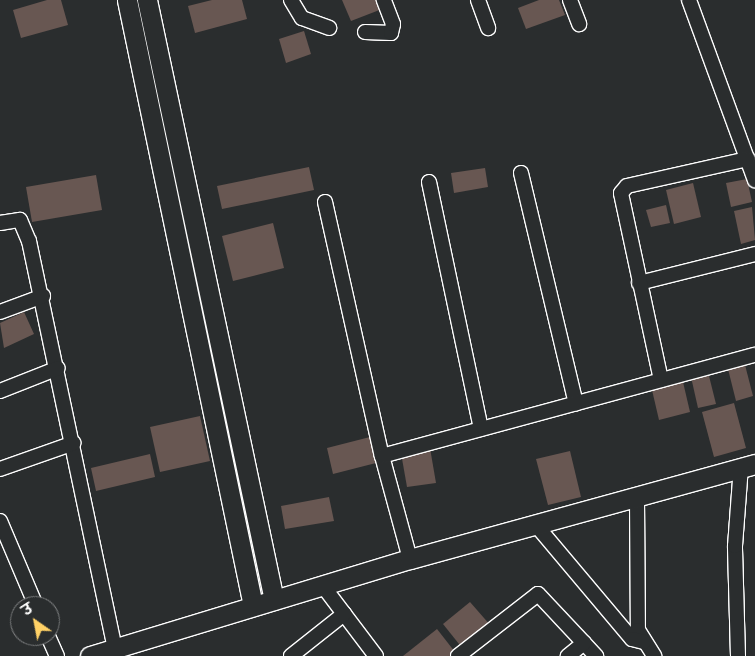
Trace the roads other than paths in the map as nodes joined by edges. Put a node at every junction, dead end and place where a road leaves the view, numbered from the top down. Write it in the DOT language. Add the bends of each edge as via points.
graph roads {
  1 [pos="127,0"];
  2 [pos="147,0"];
  3 [pos="291,0"];
  4 [pos="384,0"];
  5 [pos="478,0"];
  6 [pos="570,0"];
  7 [pos="689,0"];
  8 [pos="579,24"];
  9 [pos="329,28"];
  10 [pos="488,28"];
  11 [pos="365,32"];
  12 [pos="150,62"];
  13 [pos="748,159"];
  14 [pos="522,173"];
  15 [pos="755,180"];
  16 [pos="429,182"];
  17 [pos="325,202"];
  18 [pos="4,220"];
  19 [pos="755,254"];
  20 [pos="639,284"];
  21 [pos="43,296"];
  22 [pos="0,312"];
  23 [pos="755,355"];
  24 [pos="58,368"];
  25 [pos="661,380"];
  26 [pos="0,391"];
  27 [pos="576,404"];
  28 [pos="481,429"];
  29 [pos="74,443"];
  30 [pos="382,456"];
  31 [pos="748,465"];
  32 [pos="0,469"];
  33 [pos="637,498"];
  34 [pos="0,521"];
  35 [pos="536,526"];
  36 [pos="410,559"];
  37 [pos="323,586"];
  38 [pos="32,596"];
  39 [pos="274,600"];
  40 [pos="253,606"];
  41 [pos="344,614"];
  42 [pos="644,642"];
  43 [pos="584,643"];
  44 [pos="115,648"];
  45 [pos="90,656"];
  46 [pos="291,656"];
  47 [pos="376,656"];
  48 [pos="458,656"];
  49 [pos="568,656"];
  50 [pos="596,656"];
  51 [pos="654,656"];
  52 [pos="738,656"];
  1 -- 12 [label="street"];
  2 -- 12 [label="street"];
  3 -- 9 [label="street" via="302,18"];
  4 -- 11 [label="street" via="393,24 391,33"];
  5 -- 10 [label="street"];
  6 -- 8 [label="street"];
  7 -- 13 [label="street"];
  12 -- 39 [label="street"];
  12 -- 40 [label="street"];
  13 -- 15 [label="street"];
  13 -- 20 [label="street" via="628,186 621,193"];
  14 -- 27 [label="street"];
  16 -- 28 [label="street"];
  17 -- 30 [label="street"];
  18 -- 21 [label="street" via="24,226"];
  19 -- 20 [label="street"];
  20 -- 25 [label="street"];
  21 -- 22 [label="street"];
  21 -- 24 [label="street"];
  23 -- 25 [label="street"];
  24 -- 26 [label="street"];
  24 -- 29 [label="street"];
  25 -- 27 [label="street"];
  27 -- 28 [label="street"];
  28 -- 30 [label="street"];
  29 -- 32 [label="street"];
  29 -- 44 [label="street"];
  30 -- 36 [label="street"];
  31 -- 33 [label="street"];
  31 -- 52 [label="street" via="736,546"];
  33 -- 35 [label="street"];
  33 -- 42 [label="street" via="638,619"];
  34 -- 38 [label="street"];
  35 -- 36 [label="street"];
  35 -- 42 [label="street" via="632,639"];
  36 -- 37 [label="street"];
  37 -- 39 [label="street"];
  37 -- 41 [label="street"];
  39 -- 40 [label="street"];
  40 -- 44 [label="street"];
  41 -- 46 [label="street"];
  41 -- 47 [label="street"];
  42 -- 51 [label="street"];
  43 -- 48 [label="street" via="538,594"];
  43 -- 49 [label="street"];
  43 -- 50 [label="street"];
  44 -- 45 [label="street"];
}
